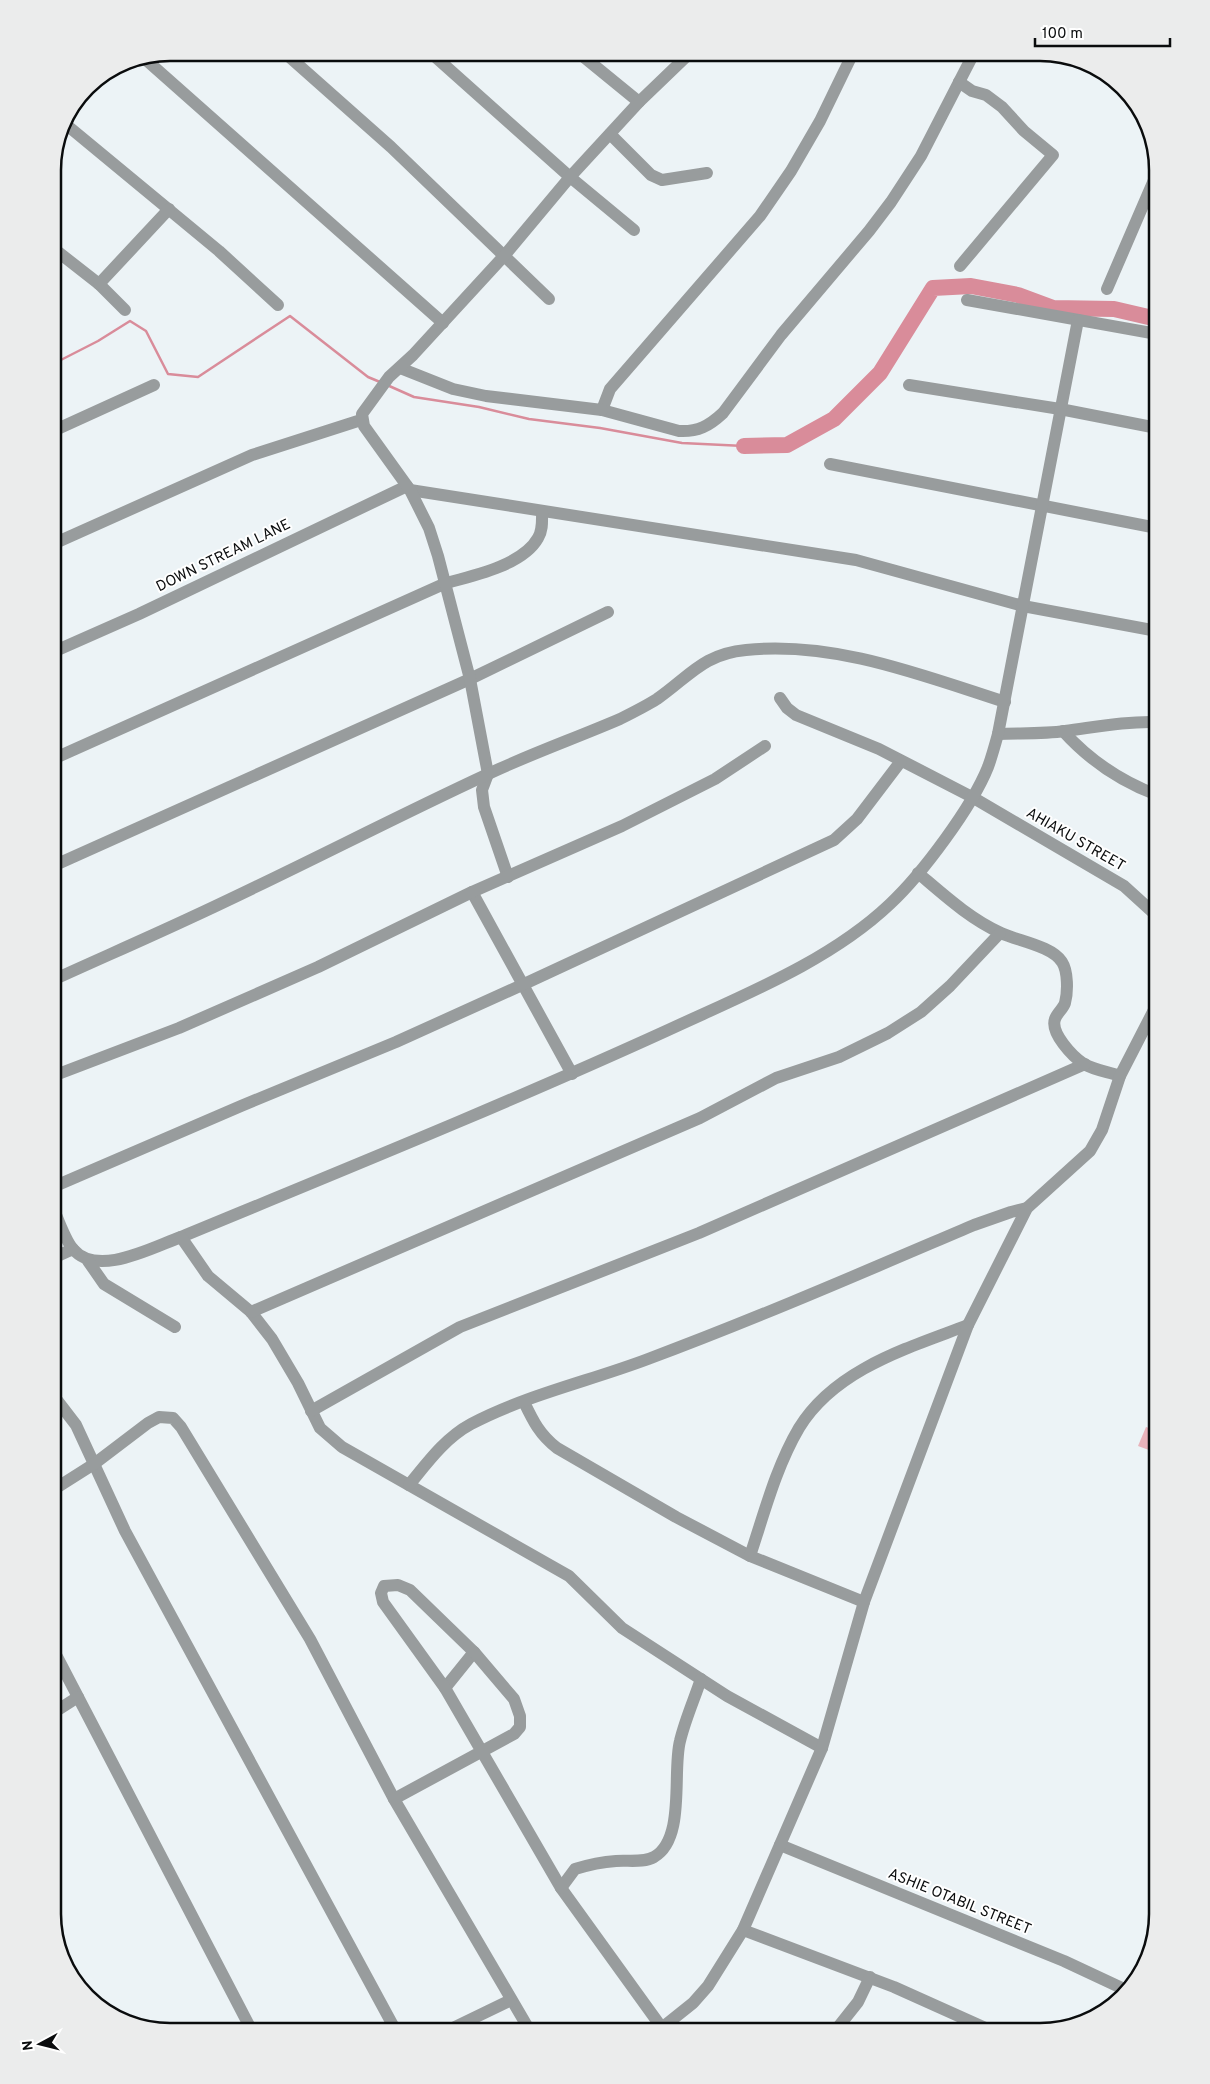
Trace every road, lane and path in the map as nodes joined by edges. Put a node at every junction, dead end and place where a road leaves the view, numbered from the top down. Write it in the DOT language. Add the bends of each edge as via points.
graph roads {
  1 [pos="295,61"];
  2 [pos="440,61"];
  3 [pos="589,61"];
  4 [pos="682,61"];
  5 [pos="849,61"];
  6 [pos="970,61"];
  7 [pos="150,63"];
  8 [pos="959,82"];
  9 [pos="639,102"];
  10 [pos="70,128"];
  11 [pos="610,134"];
  12 [pos="707,173"];
  13 [pos="570,177"];
  14 [pos="1149,193"];
  15 [pos="169,209"];
  16 [pos="634,230"];
  17 [pos="61,254"];
  18 [pos="504,256"];
  19 [pos="960,266"];
  20 [pos="99,284"];
  21 [pos="1107,289"];
  22 [pos="549,299"];
  23 [pos="967,300"];
  24 [pos="278,305"];
  25 [pos="125,310"];
  26 [pos="1078,320"];
  27 [pos="443,323"];
  28 [pos="1149,332"];
  29 [pos="400,368"];
  30 [pos="154,385"];
  31 [pos="909,385"];
  32 [pos="1060,409"];
  33 [pos="602,410"];
  34 [pos="361,420"];
  35 [pos="1149,426"];
  36 [pos="61,427"];
  37 [pos="830,464"];
  38 [pos="409,488"];
  39 [pos="1041,505"];
  40 [pos="542,512"];
  41 [pos="1149,526"];
  42 [pos="61,540"];
  43 [pos="446,583"];
  44 [pos="1023,606"];
  45 [pos="608,612"];
  46 [pos="1149,629"];
  47 [pos="61,648"];
  48 [pos="470,679"];
  49 [pos="780,698"];
  50 [pos="1004,702"];
  51 [pos="1149,721"];
  52 [pos="1063,731"];
  53 [pos="998,734"];
  54 [pos="765,746"];
  55 [pos="61,755"];
  56 [pos="901,761"];
  57 [pos="488,774"];
  58 [pos="1149,792"];
  59 [pos="972,797"];
  60 [pos="61,862"];
  61 [pos="918,873"];
  62 [pos="508,877"];
  63 [pos="472,892"];
  64 [pos="1149,908"];
  65 [pos="1000,933"];
  66 [pos="61,976"];
  67 [pos="522,985"];
  68 [pos="1149,1021"];
  69 [pos="1084,1064"];
  70 [pos="61,1073"];
  71 [pos="572,1074"];
  72 [pos="1120,1076"];
  73 [pos="61,1184"];
  74 [pos="1027,1208"];
  75 [pos="61,1224"];
  76 [pos="181,1237"];
  77 [pos="73,1249"];
  78 [pos="61,1254"];
  79 [pos="88,1261"];
  80 [pos="251,1312"];
  81 [pos="968,1325"];
  82 [pos="175,1327"];
  83 [pos="524,1402"];
  84 [pos="61,1405"];
  85 [pos="311,1411"];
  86 [pos="94,1464"];
  87 [pos="61,1484"];
  88 [pos="409,1485"];
  89 [pos="750,1556"];
  90 [pos="864,1602"];
  91 [pos="474,1652"];
  92 [pos="61,1665"];
  93 [pos="701,1679"];
  94 [pos="445,1688"];
  95 [pos="78,1697"];
  96 [pos="61,1707"];
  97 [pos="822,1748"];
  98 [pos="482,1750"];
  99 [pos="394,1800"];
  100 [pos="780,1845"];
  101 [pos="561,1888"];
  102 [pos="743,1930"];
  103 [pos="870,1977"];
  104 [pos="1121,1987"];
  105 [pos="511,2000"];
  106 [pos="248,2023"];
  107 [pos="392,2023"];
  108 [pos="464,2023"];
  109 [pos="525,2023"];
  110 [pos="655,2023"];
  111 [pos="669,2023"];
  112 [pos="842,2023"];
  113 [pos="972,2023"];
  1 -- 18 [label="street" via="391,147"];
  2 -- 13 [label="street"];
  3 -- 9 [label="street"];
  4 -- 9 [label="street"];
  5 -- 33 [label="street" via="820,121 760,216 610,389"];
  6 -- 8 [label="street"];
  7 -- 27 [label="street"];
  8 -- 19 [label="street" via="1002,107 1024,131 1054,155"];
  8 -- 33 [label="street" via="921,156 890,202 781,335 723,413 701,429 679,431"];
  9 -- 11 [label="street"];
  10 -- 15 [label="street"];
  11 -- 12 [label="street" via="651,175 662,180"];
  11 -- 13 [label="street"];
  13 -- 16 [label="street"];
  13 -- 18 [label="street"];
  14 -- 21 [label="street"];
  15 -- 20 [label="street"];
  15 -- 24 [label="street"];
  17 -- 20 [label="street"];
  18 -- 22 [label="street"];
  18 -- 27 [label="street"];
  20 -- 25 [label="street"];
  23 -- 26 [label="street"];
  26 -- 28 [label="street"];
  26 -- 32 [label="street"];
  27 -- 29 [label="street"];
  29 -- 33 [label="street" via="453,389"];
  29 -- 34 [label="street" via="378,392"];
  30 -- 36 [label="street"];
  31 -- 32 [label="street"];
  32 -- 35 [label="street"];
  32 -- 39 [label="street"];
  34 -- 38 [label="street"];
  34 -- 42 [label="street" via="252,455"];
  37 -- 39 [label="street"];
  38 -- 40 [label="street"];
  38 -- 43 [label="street" via="429,528"];
  38 -- 47 [label="street, DOWN STREAM LANE"];
  39 -- 41 [label="street"];
  39 -- 44 [label="street"];
  40 -- 43 [label="street" via="542,529 527,550 504,565"];
  40 -- 44 [label="street" via="856,560"];
  43 -- 48 [label="street"];
  43 -- 55 [label="street"];
  44 -- 46 [label="street"];
  44 -- 50 [label="street"];
  45 -- 48 [label="street"];
  48 -- 57 [label="street"];
  48 -- 60 [label="street"];
  49 -- 56 [label="street, AHIAKU STREET" via="796,715 853,737"];
  50 -- 53 [label="street"];
  50 -- 57 [label="street" via="884,663 840,654 804,649 745,650 715,656 657,699 623,717"];
  51 -- 52 [label="street"];
  52 -- 53 [label="street"];
  52 -- 58 [label="street" via="1090,758 1115,776"];
  53 -- 59 [label="street" via="987,768"];
  54 -- 62 [label="street" via="715,778 622,826"];
  56 -- 59 [label="street, AHIAKU STREET"];
  56 -- 67 [label="street" via="857,818 834,840"];
  57 -- 62 [label="street" via="482,790 484,807"];
  57 -- 66 [label="street" via="191,918"];
  59 -- 61 [label="street"];
  59 -- 64 [label="street, AHIAKU STREET" via="1124,886"];
  61 -- 65 [label="street" via="964,910"];
  61 -- 71 [label="street" via="890,904 851,935 806,963"];
  62 -- 63 [label="street"];
  63 -- 67 [label="street"];
  63 -- 70 [label="street" via="318,967 196,1020"];
  65 -- 69 [label="street" via="1055,953 1062,962 1066,997 1055,1018 1055,1032 1066,1048"];
  65 -- 80 [label="street" via="922,1012 888,1034 839,1058 776,1078 700,1118"];
  67 -- 71 [label="street"];
  67 -- 73 [label="street" via="396,1042"];
  68 -- 72 [label="street"];
  69 -- 72 [label="street"];
  69 -- 85 [label="street" via="699,1233 460,1327"];
  71 -- 76 [label="street"];
  72 -- 74 [label="street" via="1102,1130 1090,1151"];
  74 -- 81 [label="street"];
  74 -- 83 [label="street" via="982,1222 726,1330"];
  75 -- 77 [label="street"];
  76 -- 79 [label="street" via="120,1259 104,1263"];
  76 -- 80 [label="street" via="208,1276"];
  77 -- 78 [label="street"];
  77 -- 79 [label="street"];
  79 -- 82 [label="street" via="104,1284"];
  80 -- 85 [label="street" via="284,1358"];
  81 -- 89 [label="street" via="872,1363 825,1397 800,1427 788,1450"];
  81 -- 90 [label="street"];
  83 -- 88 [label="street" via="469,1425 435,1453"];
  83 -- 89 [label="street" via="536,1428 557,1448"];
  84 -- 86 [label="street" via="76,1425"];
  85 -- 88 [label="street" via="320,1428 342,1447"];
  86 -- 87 [label="street"];
  86 -- 99 [label="street" via="159,1418 173,1418 181,1426 310,1639"];
  86 -- 107 [label="street" via="130,1540"];
  88 -- 93 [label="street" via="569,1576 622,1628"];
  89 -- 90 [label="street"];
  90 -- 97 [label="street"];
  91 -- 94 [label="street"];
  91 -- 94 [label="street" via="410,1590 398,1585 384,1586 381,1593 383,1602"];
  91 -- 98 [label="street" via="514,1699 520,1716 520,1728 514,1734"];
  92 -- 95 [label="street"];
  93 -- 97 [label="street"];
  93 -- 101 [label="street" via="679,1742 678,1794 671,1833 661,1852 653,1859 617,1861 575,1869"];
  94 -- 98 [label="street"];
  95 -- 96 [label="street"];
  95 -- 106 [label="street"];
  97 -- 100 [label="street"];
  98 -- 99 [label="street"];
  98 -- 101 [label="street"];
  99 -- 105 [label="street"];
  100 -- 102 [label="street"];
  100 -- 104 [label="street, ASHIE OTABIL STREET" via="1064,1961"];
  101 -- 110 [label="street"];
  102 -- 103 [label="street"];
  102 -- 111 [label="street" via="708,1986"];
  103 -- 112 [label="street" via="858,2002"];
  103 -- 113 [label="street"];
  105 -- 108 [label="street"];
  105 -- 109 [label="street"];
}
